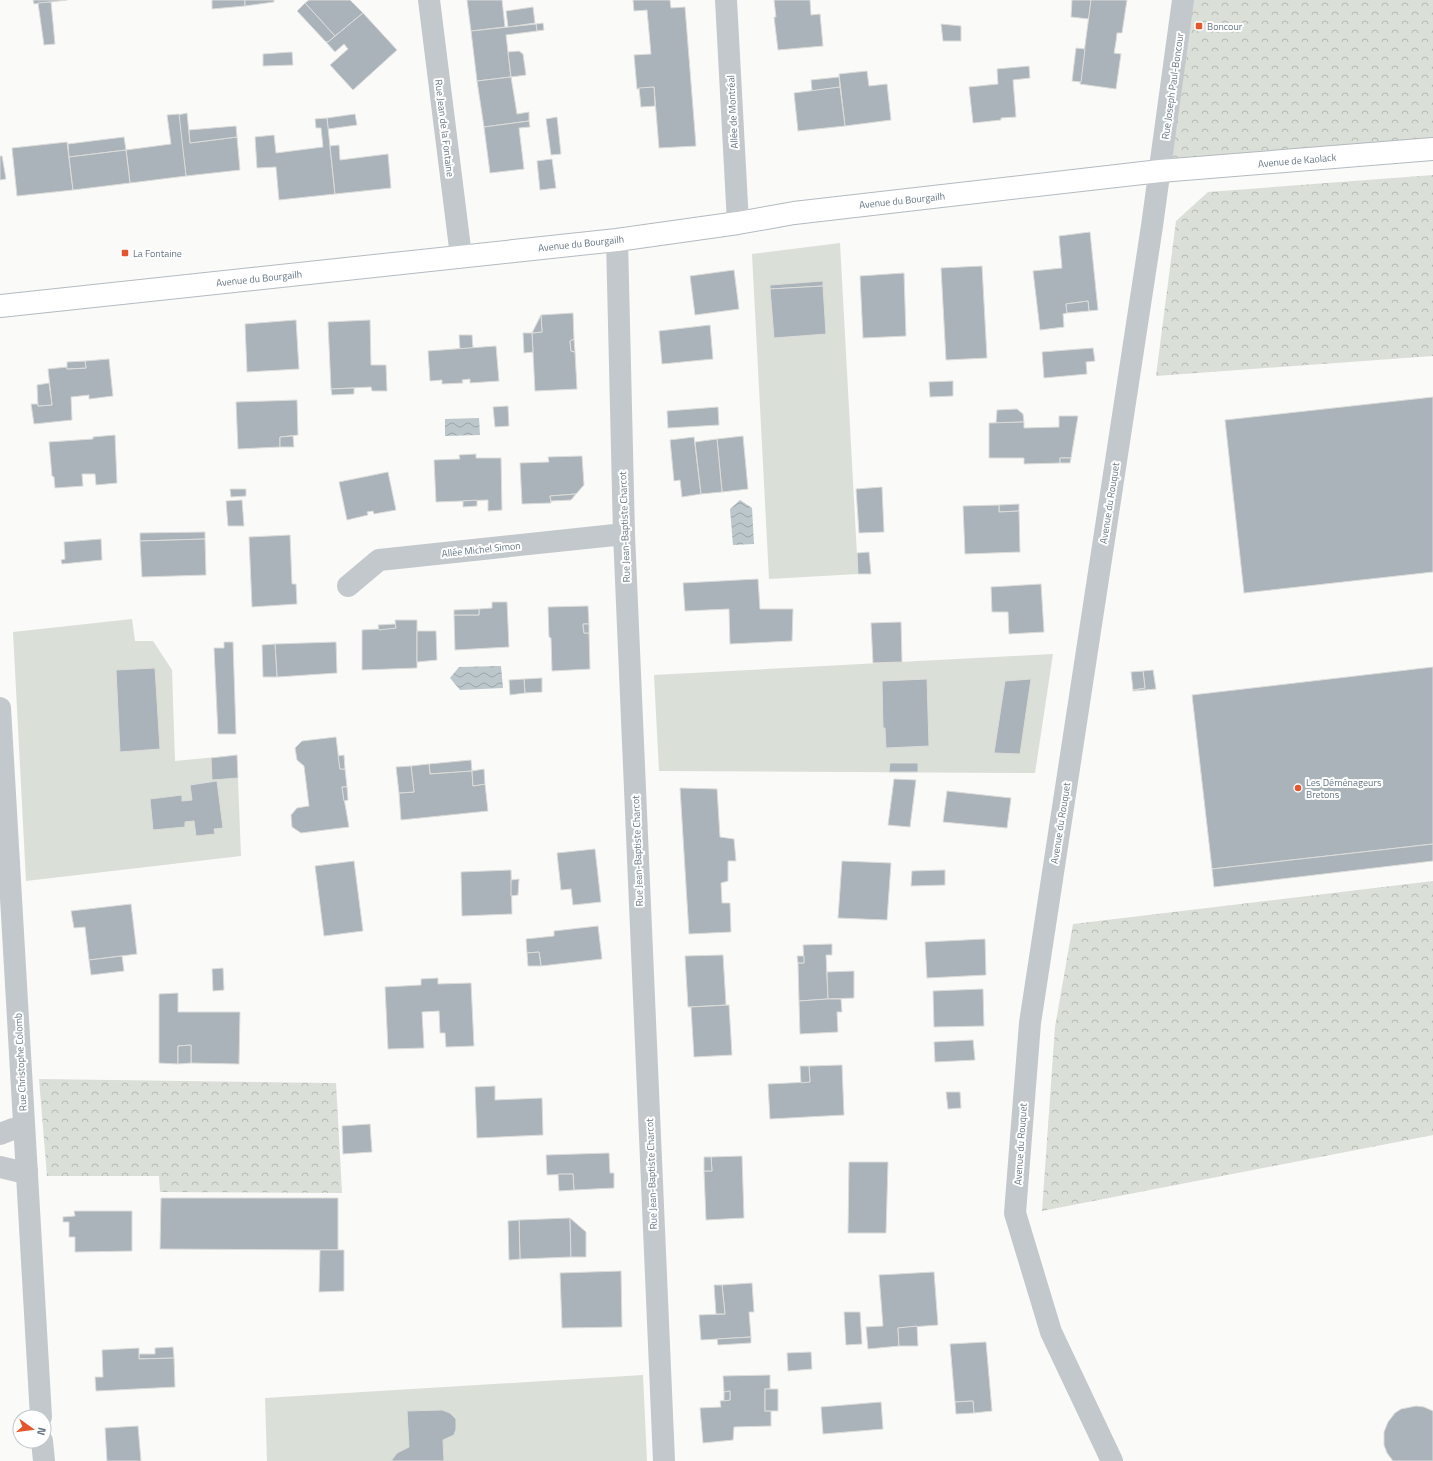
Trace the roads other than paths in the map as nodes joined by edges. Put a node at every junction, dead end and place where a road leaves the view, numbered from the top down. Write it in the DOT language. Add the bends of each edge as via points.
graph roads {
  1 [pos="429,0"];
  2 [pos="726,0"];
  3 [pos="1184,0"];
  4 [pos="1433,149"];
  5 [pos="1160,171"];
  6 [pos="738,223"];
  7 [pos="617,240"];
  8 [pos="461,256"];
  9 [pos="0,306"];
  10 [pos="624,534"];
  11 [pos="348,586"];
  12 [pos="0,708"];
  13 [pos="24,1129"];
  14 [pos="0,1134"];
  15 [pos="0,1167"];
  16 [pos="27,1171"];
  17 [pos="41,1409"];
  18 [pos="43,1449"];
  19 [pos="44,1461"];
  20 [pos="664,1461"];
  21 [pos="1112,1461"];
  1 -- 8 [label="street, Rue Jean de la Fontaine"];
  2 -- 6 [label="street, Allée de Montréal"];
  3 -- 5 [label="street, Rue Joseph Paul-Boncour"];
  4 -- 5 [label="main road, Avenue de Kaolack"];
  5 -- 6 [label="main road, Avenue du Bourgailh" via="794,213"];
  5 -- 21 [label="street, Avenue du Rouquet" via="1030,1023 1015,1212 1051,1332"];
  6 -- 7 [label="main road, Avenue du Bourgailh"];
  7 -- 8 [label="main road, Avenue du Bourgailh"];
  7 -- 10 [label="street, Rue Jean-Baptiste Charcot"];
  8 -- 9 [label="main road, Avenue du Bourgailh"];
  10 -- 11 [label="street, Allée Michel Simon" via="379,560"];
  10 -- 20 [label="street, Rue Jean-Baptiste Charcot"];
  12 -- 13 [label="street, Rue Christophe Colomb"];
  13 -- 14 [label="street" via="13,1129"];
  13 -- 16 [label="street, Rue Christophe Colomb"];
  15 -- 16 [label="street"];
  16 -- 17 [label="street, Rue Christophe Colomb"];
  18 -- 19 [label="street"];
}
